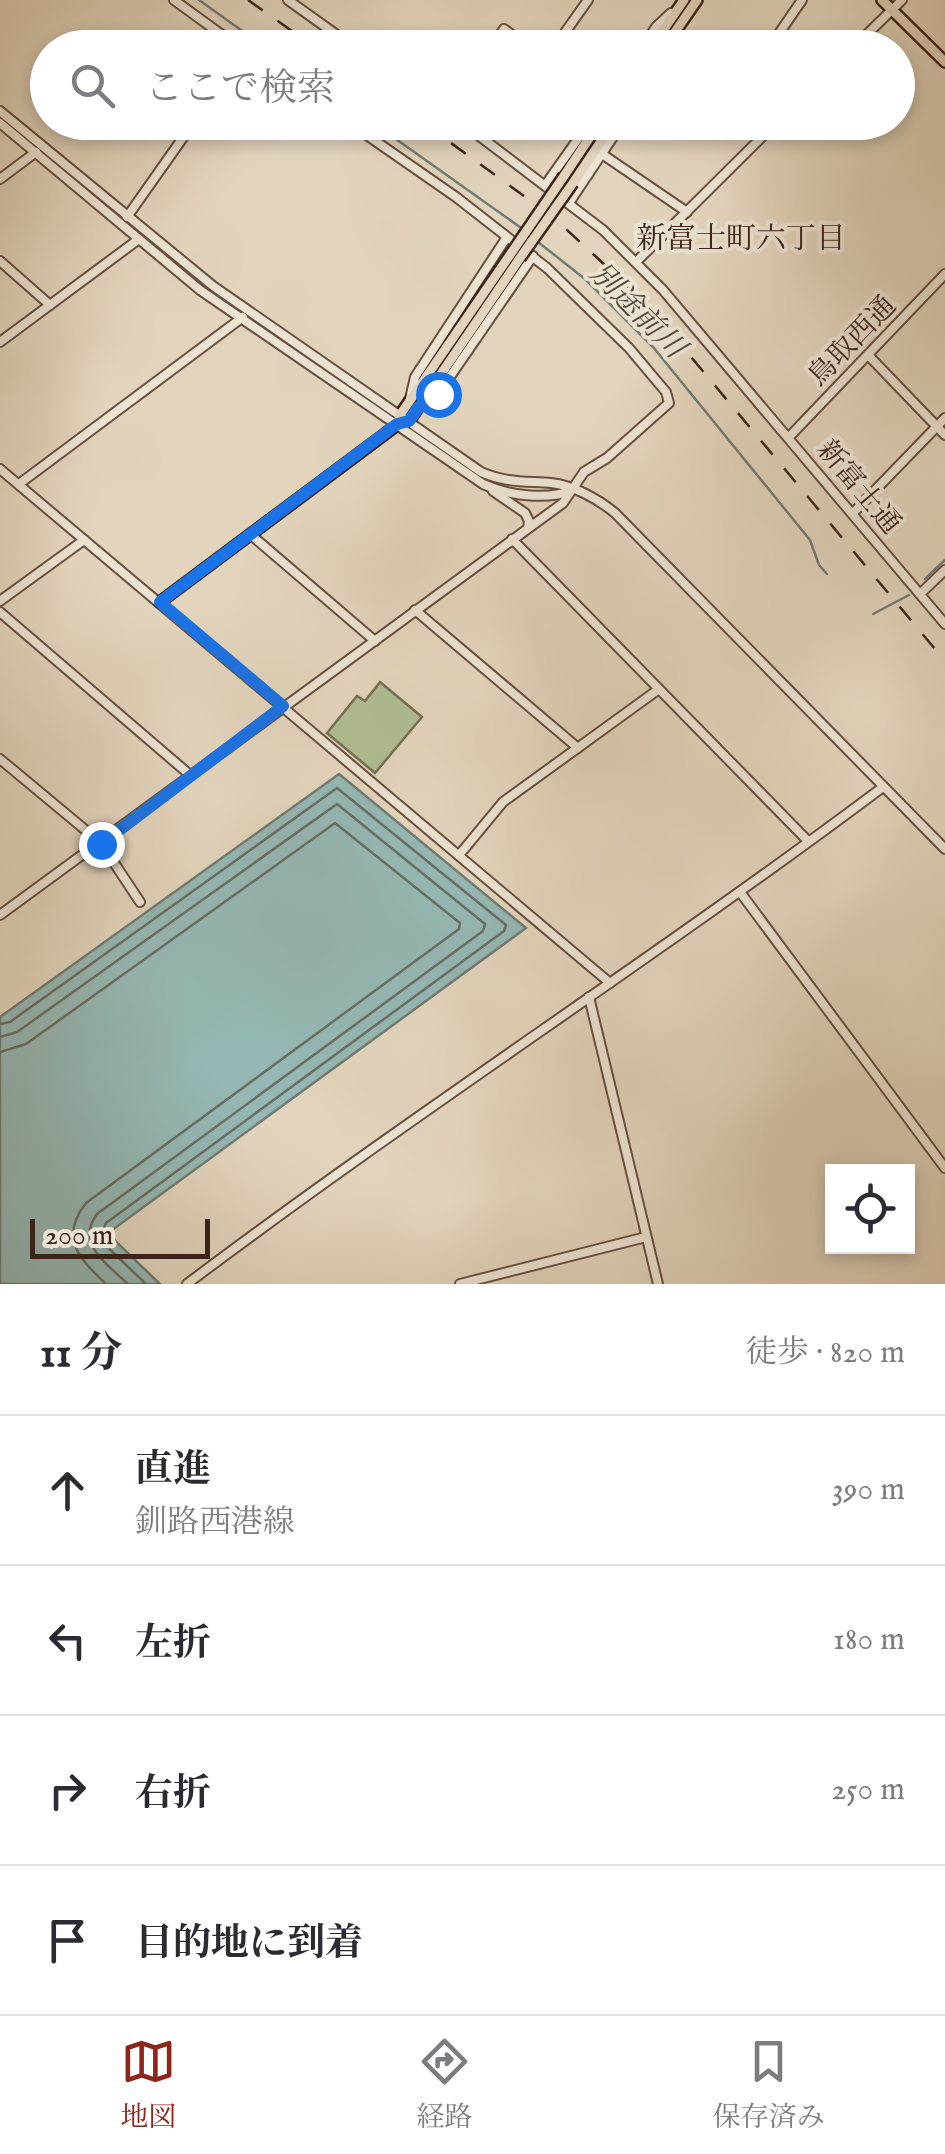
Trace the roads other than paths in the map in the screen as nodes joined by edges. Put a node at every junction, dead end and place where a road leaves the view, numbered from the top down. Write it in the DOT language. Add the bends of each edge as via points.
graph roads {
  1 [pos="174,0"];
  2 [pos="288,0"];
  3 [pos="306,0"];
  4 [pos="588,0"];
  5 [pos="697,0"];
  6 [pos="802,0"];
  7 [pos="882,0"];
  8 [pos="902,0"];
  9 [pos="682,3"];
  10 [pos="892,9"];
  11 [pos="301,10"];
  12 [pos="215,30"];
  13 [pos="329,30"];
  14 [pos="567,30"];
  15 [pos="654,30"];
  16 [pos="674,30"];
  17 [pos="678,30"];
  18 [pos="781,30"];
  19 [pos="871,30"];
  20 [pos="913,30"];
  21 [pos="915,32"];
  22 [pos="945,62"];
  23 [pos="0,110"];
  24 [pos="0,123"];
  25 [pos="181,140"];
  26 [pos="374,140"];
  27 [pos="485,140"];
  28 [pos="577,140"];
  29 [pos="590,140"];
  30 [pos="600,140"];
  31 [pos="611,140"];
  32 [pos="757,140"];
  33 [pos="39,149"];
  34 [pos="602,154"];
  35 [pos="0,178"];
  36 [pos="568,180"];
  37 [pos="546,184"];
  38 [pos="569,203"];
  39 [pos="687,212"];
  40 [pos="124,220"];
  41 [pos="507,237"];
  42 [pos="139,239"];
  43 [pos="533,256"];
  44 [pos="0,262"];
  45 [pos="636,262"];
  46 [pos="945,274"];
  47 [pos="50,305"];
  48 [pos="250,312"];
  49 [pos="242,318"];
  50 [pos="0,342"];
  51 [pos="868,355"];
  52 [pos="413,405"];
  53 [pos="945,418"];
  54 [pos="402,420"];
  55 [pos="937,427"];
  56 [pos="945,435"];
  57 [pos="790,436"];
  58 [pos="0,469"];
  59 [pos="19,484"];
  60 [pos="489,487"];
  61 [pos="572,490"];
  62 [pos="854,512"];
  63 [pos="528,528"];
  64 [pos="250,534"];
  65 [pos="512,539"];
  66 [pos="84,540"];
  67 [pos="945,570"];
  68 [pos="920,594"];
  69 [pos="0,601"];
  70 [pos="160,602"];
  71 [pos="415,610"];
  72 [pos="0,612"];
  73 [pos="945,624"];
  74 [pos="375,640"];
  75 [pos="659,690"];
  76 [pos="283,706"];
  77 [pos="578,748"];
  78 [pos="0,758"];
  79 [pos="190,775"];
  80 [pos="883,787"];
  81 [pos="808,841"];
  82 [pos="101,844"];
  83 [pos="945,849"];
  84 [pos="460,854"];
  85 [pos="740,892"];
  86 [pos="140,902"];
  87 [pos="0,914"];
  88 [pos="610,983"];
  89 [pos="590,997"];
  90 [pos="945,1168"];
  91 [pos="646,1237"];
  92 [pos="187,1284"];
  93 [pos="460,1284"];
  94 [pos="658,1284"];
  1 -- 12 [label="street"];
  2 -- 11 [label="street"];
  3 -- 11 [label="street"];
  4 -- 14 [label="street"];
  5 -- 17 [label="main road"];
  6 -- 18 [label="street"];
  7 -- 10 [label="main road"];
  8 -- 10 [label="street"];
  9 -- 15 [label="street"];
  9 -- 16 [label="main road"];
  10 -- 19 [label="street"];
  10 -- 20 [label="main road"];
  11 -- 13 [label="street"];
  21 -- 22 [label="main road"];
  23 -- 33 [label="street"];
  24 -- 33 [label="street"];
  25 -- 40 [label="street"];
  26 -- 41 [label="street"];
  27 -- 37 [label="street, 新富士通"];
  28 -- 37 [label="street"];
  29 -- 36 [label="main road"];
  30 -- 36 [label="main road"];
  31 -- 34 [label="street"];
  32 -- 39 [label="street"];
  33 -- 35 [label="street"];
  33 -- 40 [label="street"];
  34 -- 38 [label="street"];
  34 -- 39 [label="street"];
  36 -- 52 [label="main road, bridge"];
  37 -- 38 [label="street, 新富士通"];
  38 -- 45 [label="street, 新富士通"];
  39 -- 45 [label="street"];
  40 -- 42 [label="street"];
  40 -- 48 [label="street"];
  41 -- 43 [label="street"];
  41 -- 52 [label="street" via="415,378"];
  42 -- 47 [label="street"];
  42 -- 49 [label="street"];
  43 -- 52 [label="street" via="438,394"];
  43 -- 61 [label="street" via="629,348 669,403 584,472"];
  44 -- 47 [label="street"];
  45 -- 57 [label="street, 新富士通"];
  46 -- 51 [label="street, 鳥取西通"];
  47 -- 50 [label="street"];
  48 -- 49 [label="street"];
  48 -- 54 [label="street"];
  49 -- 54 [label="street"];
  49 -- 59 [label="street"];
  51 -- 55 [label="street"];
  51 -- 57 [label="street, 鳥取西通"];
  52 -- 54 [label="main road"];
  53 -- 55 [label="street"];
  54 -- 60 [label="street"];
  54 -- 61 [label="street" via="498,480"];
  54 -- 64 [label="main road"];
  55 -- 56 [label="street"];
  55 -- 62 [label="street"];
  57 -- 62 [label="street, 新富士通"];
  58 -- 59 [label="street"];
  59 -- 66 [label="street"];
  60 -- 61 [label="street" via="521,494"];
  60 -- 63 [label="street" via="525,513"];
  61 -- 63 [label="street"];
  61 -- 80 [label="street" via="615,513"];
  62 -- 68 [label="street, 新富士通"];
  63 -- 65 [label="street"];
  64 -- 70 [label="main road"];
  64 -- 74 [label="street"];
  65 -- 71 [label="street"];
  65 -- 75 [label="street"];
  66 -- 69 [label="street"];
  66 -- 70 [label="street"];
  67 -- 68 [label="street"];
  68 -- 73 [label="street, 新富士通"];
  70 -- 76 [label="street"];
  71 -- 74 [label="street"];
  71 -- 77 [label="street"];
  72 -- 79 [label="street"];
  74 -- 76 [label="street"];
  75 -- 77 [label="street"];
  75 -- 81 [label="street"];
  76 -- 79 [label="street"];
  76 -- 84 [label="street"];
  77 -- 84 [label="street" via="503,802"];
  78 -- 82 [label="street"];
  79 -- 82 [label="street"];
  80 -- 81 [label="street"];
  80 -- 83 [label="street"];
  81 -- 85 [label="street"];
  82 -- 86 [label="street"];
  82 -- 87 [label="street"];
  84 -- 88 [label="street"];
  85 -- 88 [label="street"];
  85 -- 90 [label="street"];
  88 -- 89 [label="street"];
  89 -- 91 [label="street"];
  89 -- 92 [label="street"];
  91 -- 93 [label="street"];
  91 -- 94 [label="street"];
}
